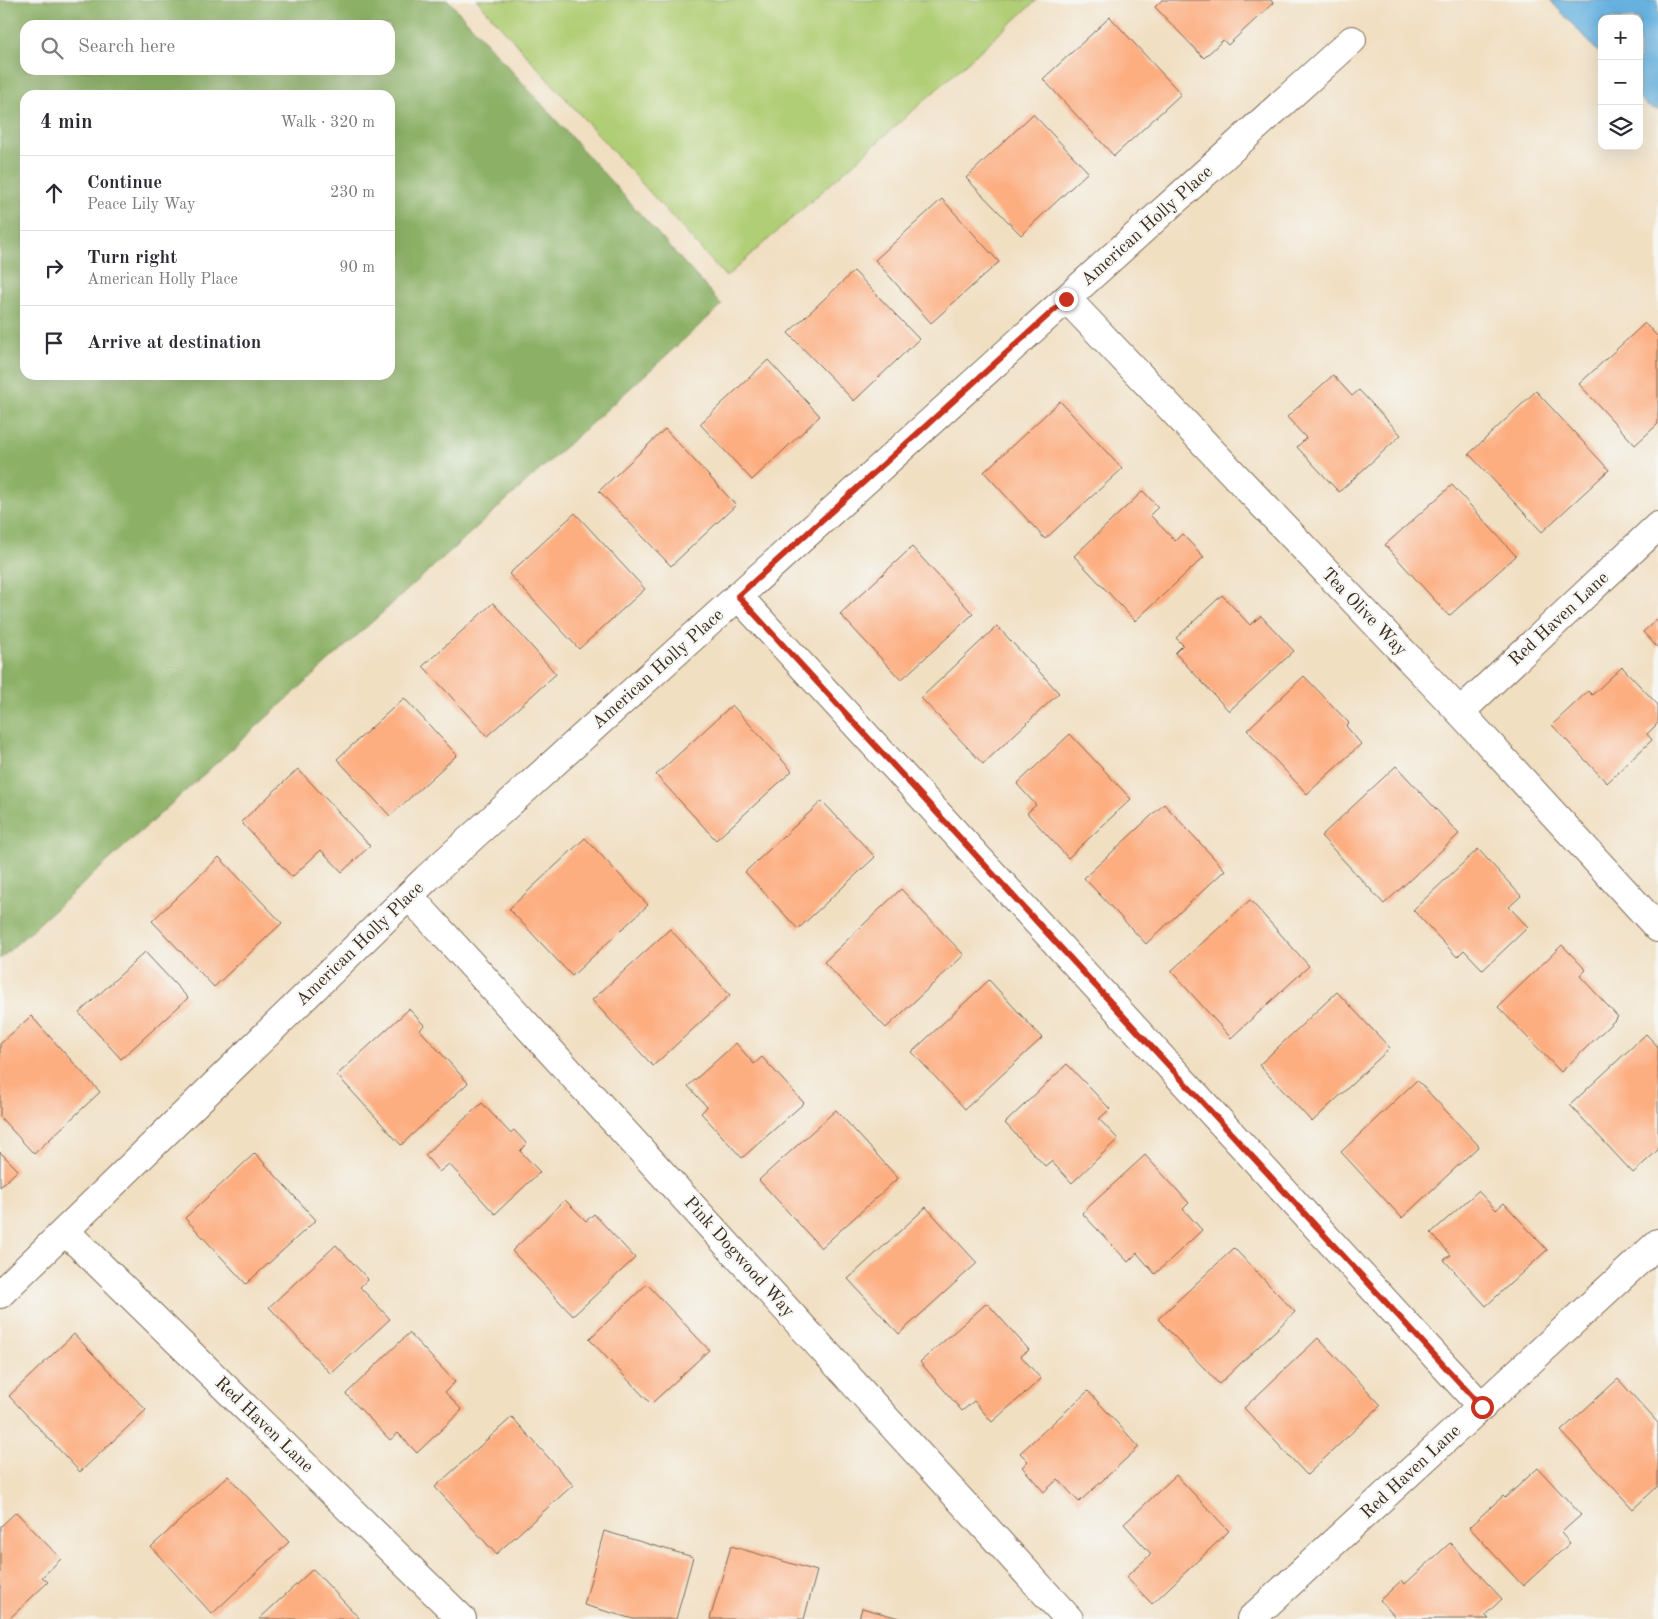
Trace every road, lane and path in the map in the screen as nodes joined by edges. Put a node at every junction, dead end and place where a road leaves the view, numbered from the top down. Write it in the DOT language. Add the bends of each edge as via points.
graph roads {
  1 [pos="1352,40"];
  2 [pos="1066,299"];
  3 [pos="1658,526"];
  4 [pos="738,596"];
  5 [pos="1460,712"];
  6 [pos="409,896"];
  7 [pos="1658,928"];
  8 [pos="65,1231"];
  9 [pos="1658,1243"];
  10 [pos="0,1294"];
  11 [pos="1482,1407"];
  12 [pos="462,1619"];
  13 [pos="1069,1619"];
  14 [pos="1251,1619"];
  1 -- 2 [label="street, American Holly Place"];
  2 -- 4 [label="street, American Holly Place"];
  2 -- 5 [label="street, Tea Olive Way"];
  3 -- 5 [label="street, Red Haven Lane"];
  4 -- 6 [label="street, American Holly Place"];
  4 -- 11 [label="street"];
  5 -- 7 [label="street, Tea Olive Way"];
  6 -- 8 [label="street, American Holly Place"];
  6 -- 13 [label="street, Pink Dogwood Way"];
  8 -- 10 [label="street, American Holly Place"];
  8 -- 12 [label="street, Red Haven Lane"];
  9 -- 11 [label="street, Red Haven Lane"];
  11 -- 14 [label="street, Red Haven Lane"];
}
